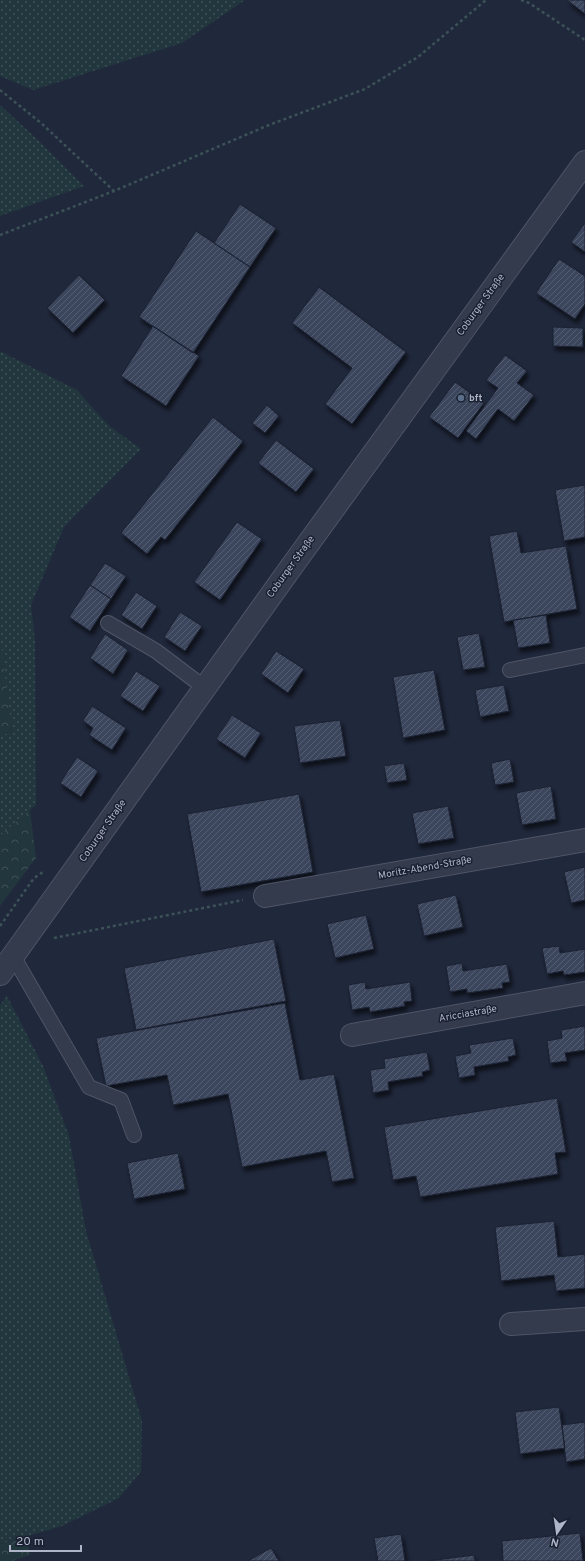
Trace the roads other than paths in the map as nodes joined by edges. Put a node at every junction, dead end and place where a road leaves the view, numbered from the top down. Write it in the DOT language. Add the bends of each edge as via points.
graph roads {
  1 [pos="585,162"];
  2 [pos="108,623"];
  3 [pos="585,655"];
  4 [pos="510,670"];
  5 [pos="205,688"];
  6 [pos="585,840"];
  7 [pos="266,896"];
  8 [pos="17,950"];
  9 [pos="0,974"];
  10 [pos="585,993"];
  11 [pos="352,1035"];
  12 [pos="134,1135"];
  13 [pos="585,1319"];
  14 [pos="511,1324"];
  1 -- 5 [label="street, Coburger Straße"];
  2 -- 5 [label="lane" via="156,651"];
  3 -- 4 [label="lane"];
  5 -- 8 [label="street, Coburger Straße"];
  6 -- 7 [label="street, Moritz-Abend-Straße"];
  8 -- 9 [label="street, Coburger Straße"];
  8 -- 12 [label="lane" via="89,1087 121,1100"];
  10 -- 11 [label="street, Aricciastraße"];
  13 -- 14 [label="street"];
}
